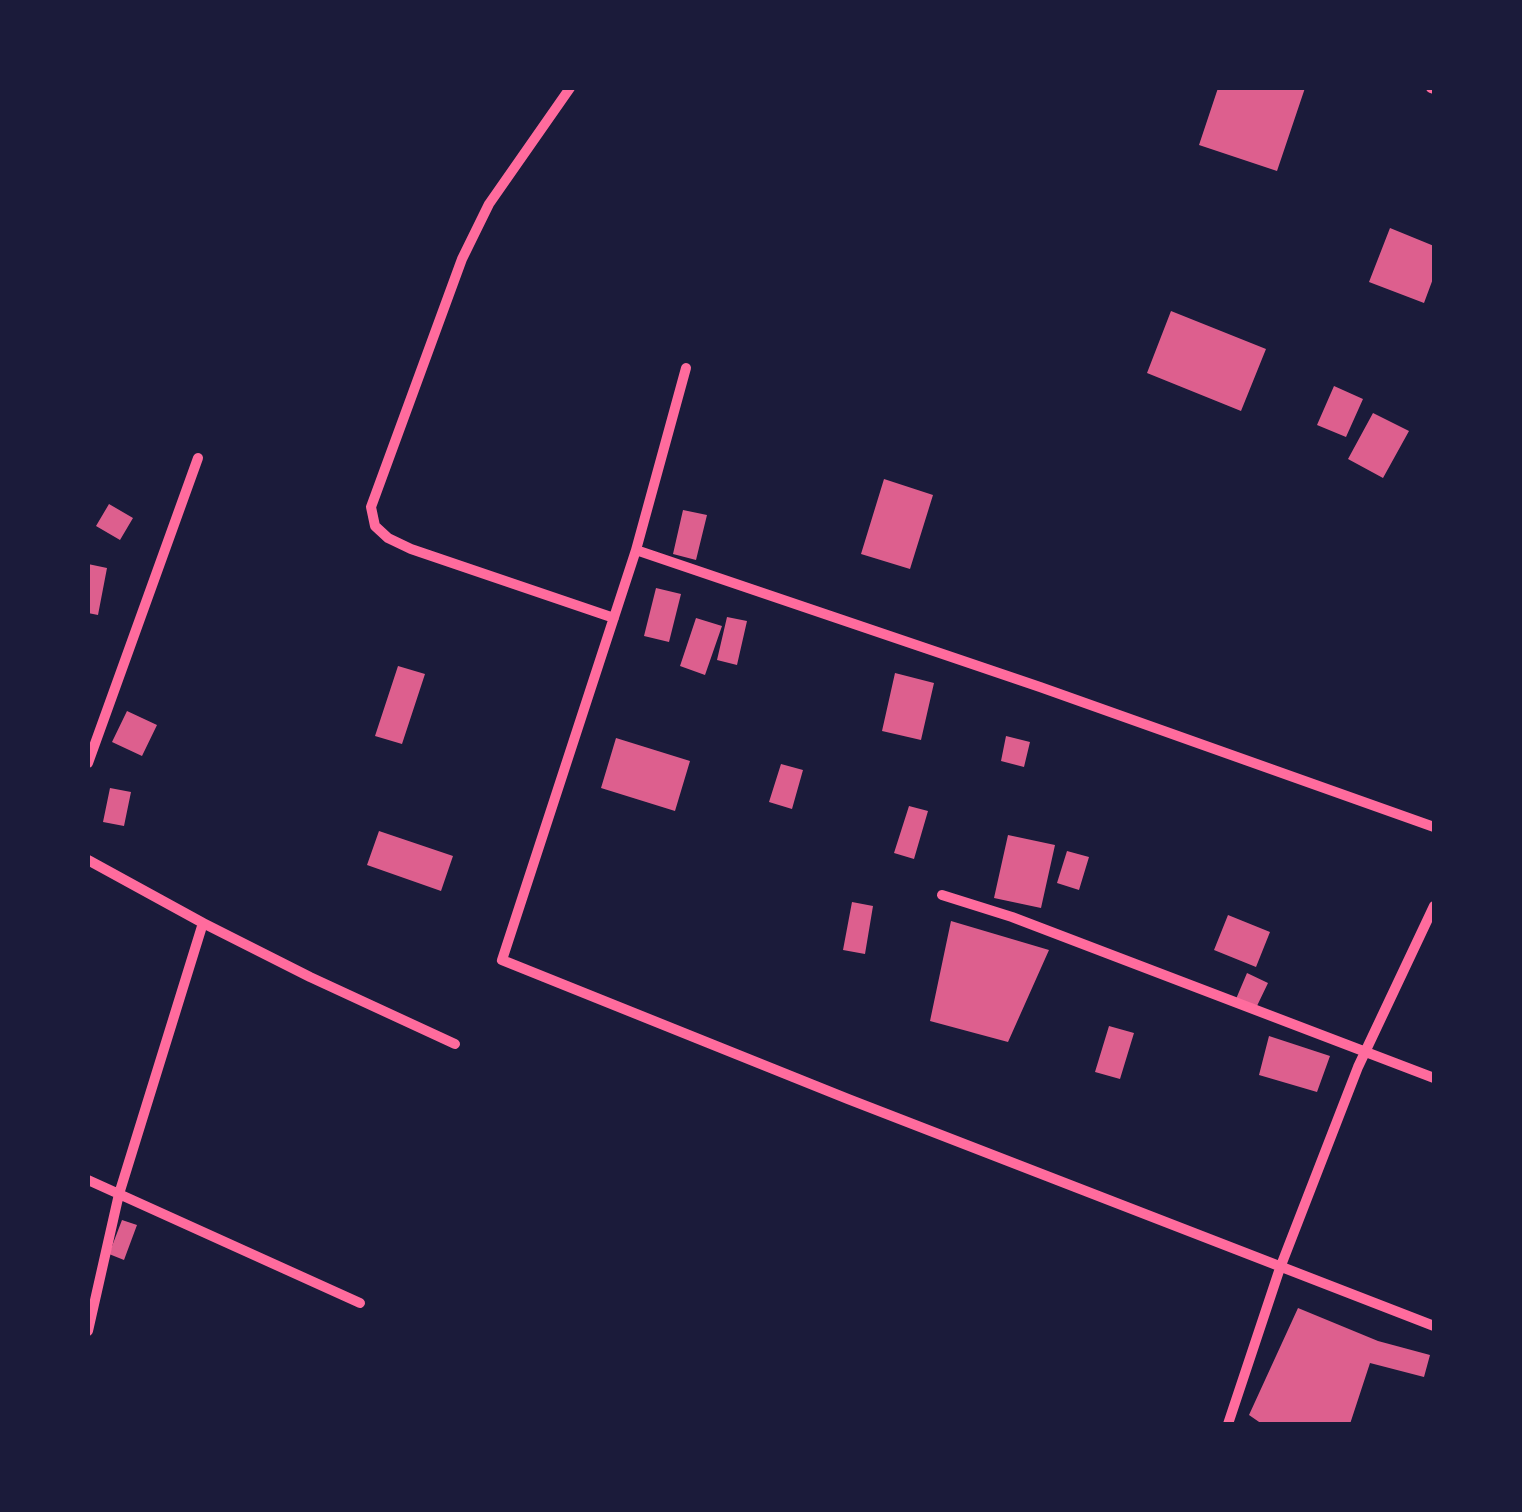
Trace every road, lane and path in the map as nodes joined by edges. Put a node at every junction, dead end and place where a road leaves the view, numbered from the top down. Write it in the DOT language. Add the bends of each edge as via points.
graph roads {
  1 [pos="570,88"];
  2 [pos="686,368"];
  3 [pos="198,458"];
  4 [pos="636,550"];
  5 [pos="614,618"];
  6 [pos="88,763"];
  7 [pos="1434,827"];
  8 [pos="88,860"];
  9 [pos="942,895"];
  10 [pos="1434,906"];
  11 [pos="204,923"];
  12 [pos="455,1044"];
  13 [pos="1364,1053"];
  14 [pos="1434,1078"];
  15 [pos="88,1180"];
  16 [pos="119,1194"];
  17 [pos="1280,1268"];
  18 [pos="360,1303"];
  19 [pos="1434,1326"];
  20 [pos="88,1331"];
  21 [pos="1228,1424"];
  1 -- 5 [label="street" via="489,204 462,259 371,507 375,526 410,549"];
  2 -- 4 [label="street"];
  3 -- 6 [label="street"];
  4 -- 5 [label="street"];
  4 -- 7 [label="street"];
  5 -- 17 [label="street" via="502,960"];
  8 -- 11 [label="street"];
  9 -- 13 [label="street"];
  10 -- 13 [label="street"];
  11 -- 12 [label="street"];
  11 -- 16 [label="street"];
  13 -- 14 [label="street"];
  13 -- 17 [label="street"];
  15 -- 16 [label="street"];
  16 -- 18 [label="street"];
  16 -- 20 [label="street"];
  17 -- 19 [label="street"];
  17 -- 21 [label="street"];
}
